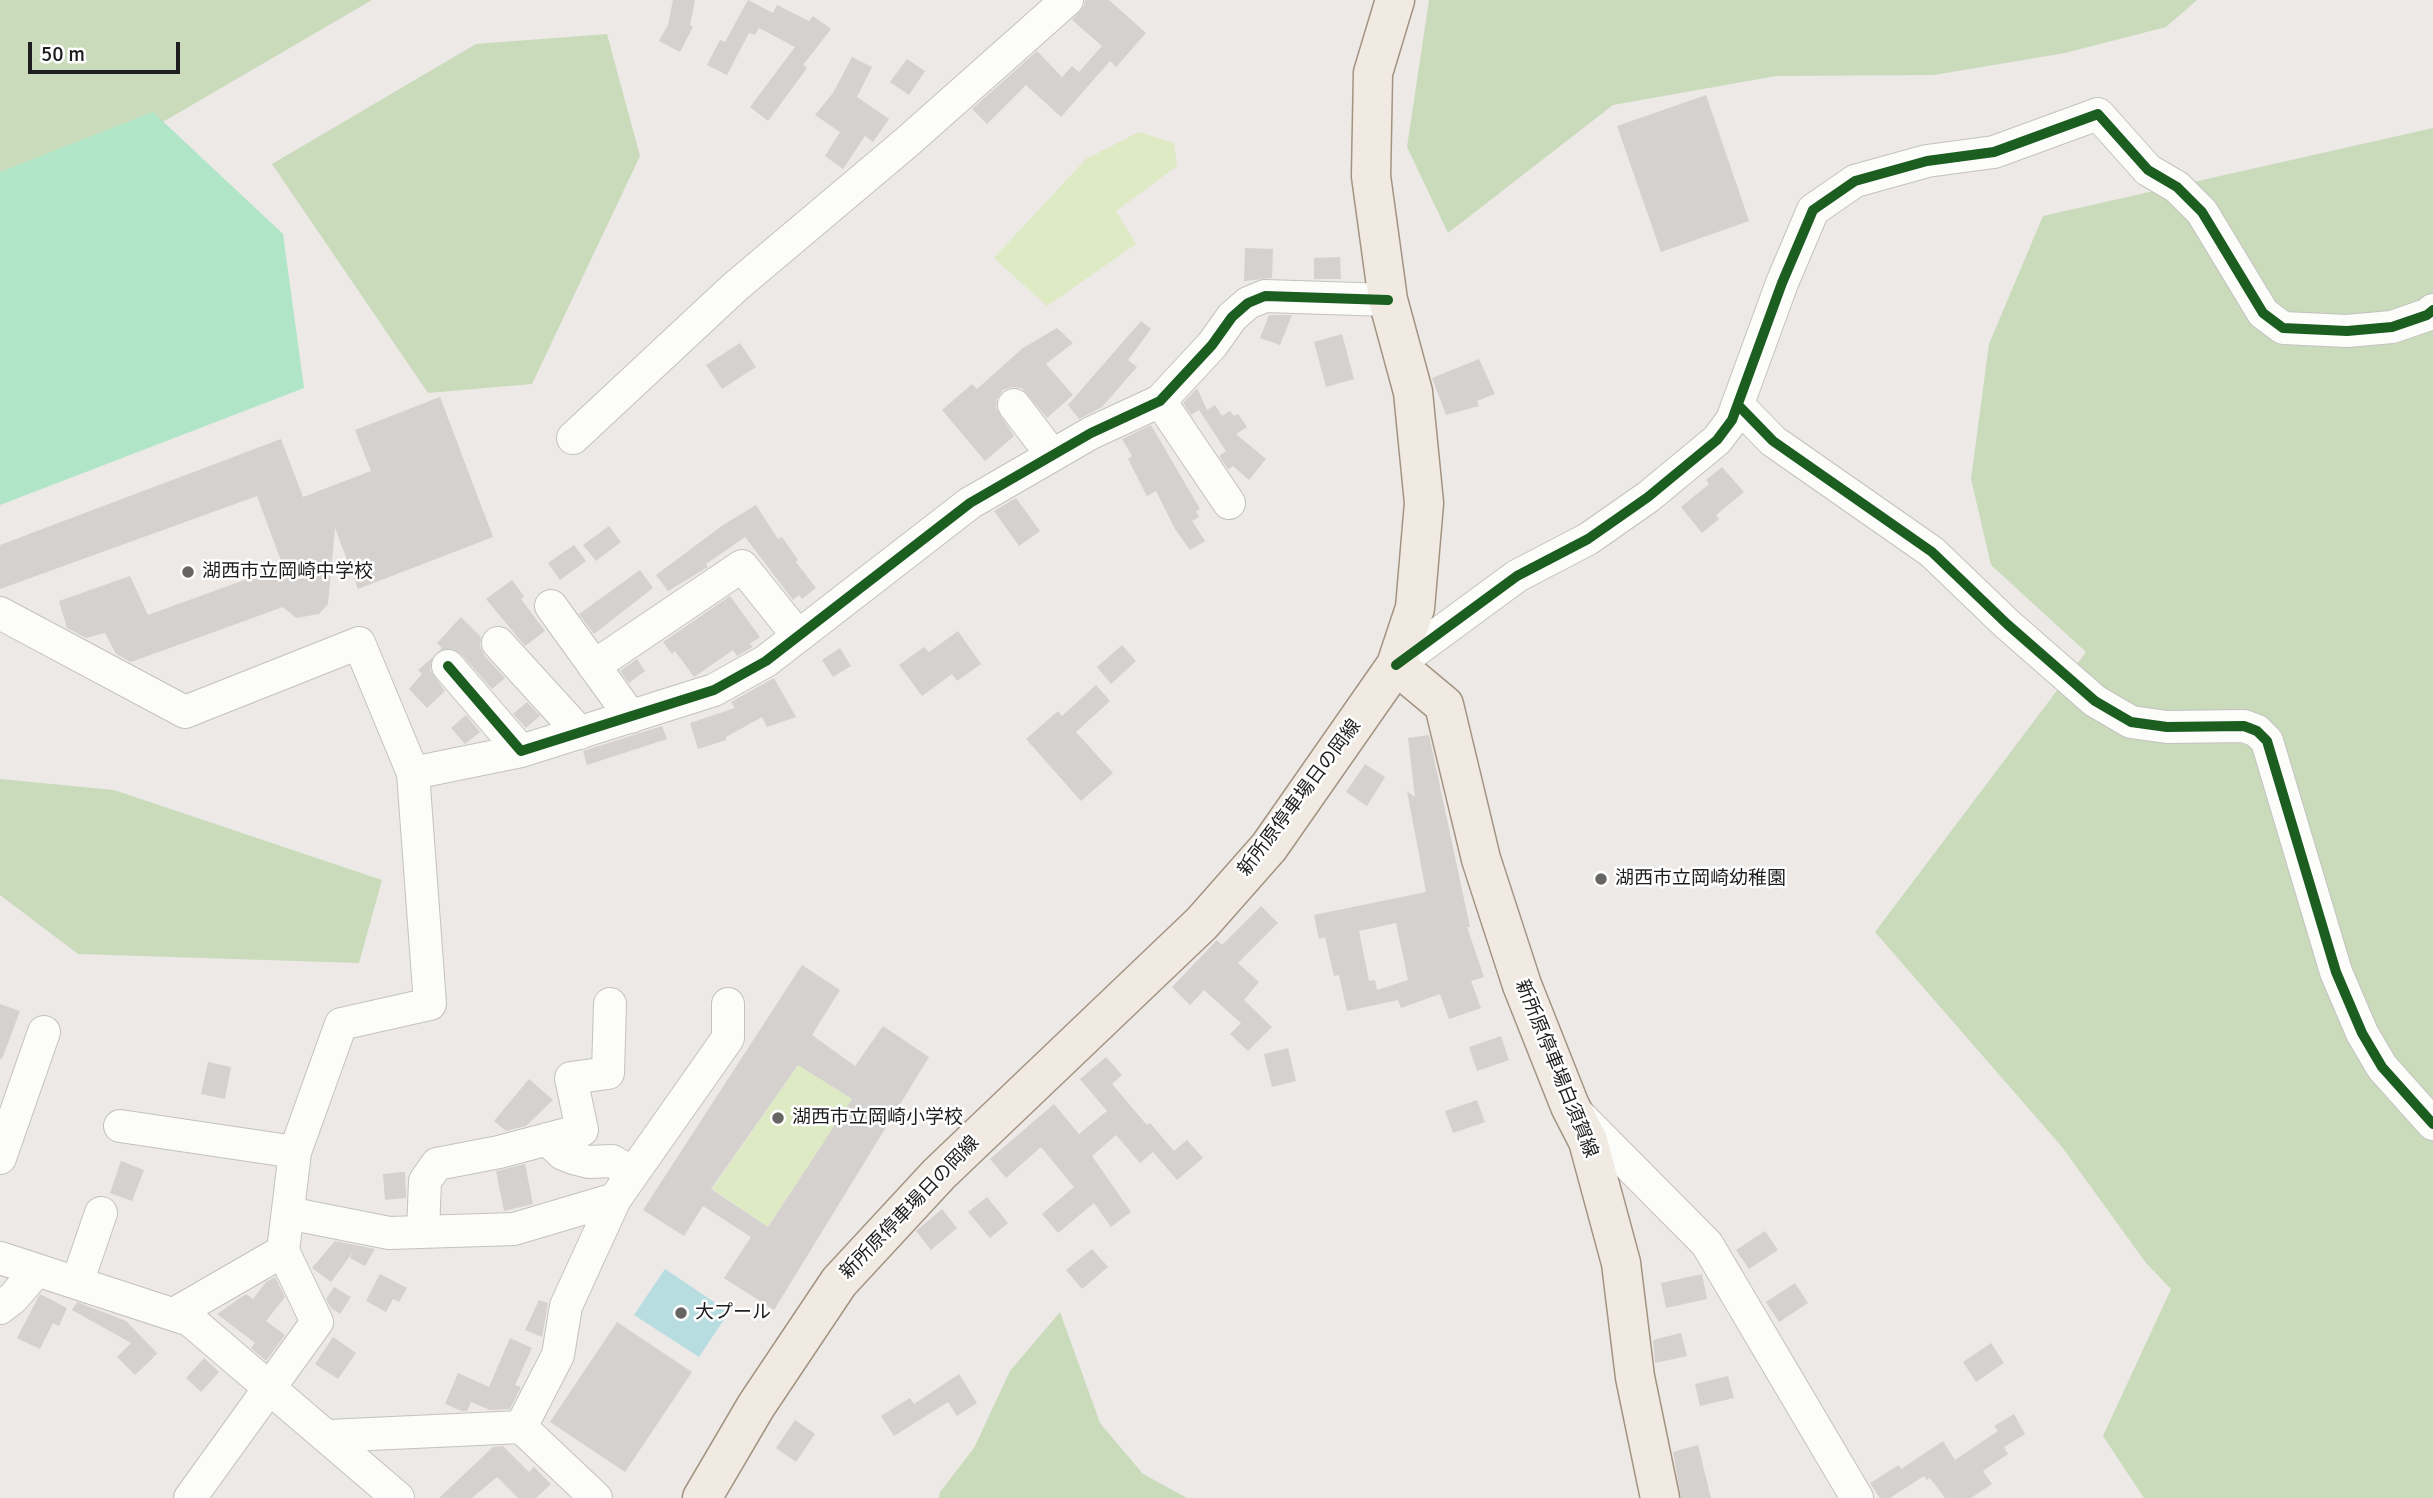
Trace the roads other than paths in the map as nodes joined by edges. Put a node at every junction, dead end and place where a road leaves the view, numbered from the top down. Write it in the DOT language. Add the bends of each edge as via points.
graph roads {
  1 [pos="1067,0"];
  2 [pos="1395,0"];
  3 [pos="1388,300"];
  4 [pos="2433,310"];
  5 [pos="1160,401"];
  6 [pos="1014,405"];
  7 [pos="1738,405"];
  8 [pos="573,438"];
  9 [pos="1052,455"];
  10 [pos="1229,503"];
  11 [pos="551,606"];
  12 [pos="0,613"];
  13 [pos="798,636"];
  14 [pos="498,643"];
  15 [pos="1396,665"];
  16 [pos="448,666"];
  17 [pos="594,666"];
  18 [pos="631,718"];
  19 [pos="580,733"];
  20 [pos="521,751"];
  21 [pos="413,773"];
  22 [pos="610,1004"];
  23 [pos="728,1004"];
  24 [pos="44,1032"];
  25 [pos="1570,1106"];
  26 [pos="2433,1124"];
  27 [pos="120,1126"];
  28 [pos="583,1145"];
  29 [pos="295,1152"];
  30 [pos="0,1158"];
  31 [pos="633,1173"];
  32 [pos="615,1199"];
  33 [pos="101,1213"];
  34 [pos="288,1213"];
  35 [pos="423,1232"];
  36 [pos="283,1251"];
  37 [pos="0,1258"];
  38 [pos="37,1270"];
  39 [pos="77,1283"];
  40 [pos="0,1308"];
  41 [pos="174,1314"];
  42 [pos="270,1390"];
  43 [pos="521,1427"];
  44 [pos="328,1436"];
  45 [pos="190,1498"];
  46 [pos="398,1498"];
  47 [pos="596,1498"];
  48 [pos="702,1498"];
  49 [pos="1660,1498"];
  50 [pos="1857,1498"];
  1 -- 8 [label="street" via="735,287"];
  2 -- 3 [label="main road, 新所原停車場日の岡線" via="1373,73 1371,176"];
  3 -- 5 [label="street" via="1265,296 1248,303"];
  3 -- 15 [label="main road, 新所原停車場日の岡線" via="1413,392 1424,503 1415,608"];
  4 -- 7 [label="street" via="2392,327 2347,331 2283,328 2263,313 2202,212 2177,187 2148,170 2098,114 1994,152 1927,161 1856,181 1813,210"];
  5 -- 9 [label="street"];
  5 -- 10 [label="street"];
  6 -- 9 [label="street"];
  7 -- 15 [label="street" via="1717,440 1648,497 1588,540 1517,576"];
  7 -- 26 [label="street" via="1773,442 1932,552 2095,701 2132,722 2167,727 2244,726 2267,741 2336,972 2362,1033 2382,1067"];
  9 -- 13 [label="street" via="970,503"];
  11 -- 17 [label="street"];
  12 -- 21 [label="street" via="186,712 359,643"];
  13 -- 17 [label="street" via="742,566"];
  13 -- 18 [label="street" via="725,685"];
  14 -- 19 [label="street"];
  15 -- 25 [label="main road, 新所原停車場白須賀線" via="1444,705 1481,859 1522,985"];
  15 -- 48 [label="main road, 新所原停車場日の岡線" via="1269,847 1202,923 939,1174 839,1282 756,1406"];
  16 -- 20 [label="street"];
  17 -- 18 [label="street"];
  18 -- 19 [label="street"];
  19 -- 20 [label="street"];
  20 -- 21 [label="street"];
  21 -- 29 [label="street" via="429,1004 341,1024"];
  22 -- 28 [label="street" via="608,1073 571,1078"];
  23 -- 31 [label="street" via="728,1038"];
  24 -- 30 [label="street"];
  25 -- 49 [label="main road, 新所原停車場白須賀線" via="1588,1141 1621,1263 1635,1377"];
  25 -- 50 [label="street" via="1707,1244"];
  27 -- 29 [label="street"];
  28 -- 31 [label="street"];
  28 -- 35 [label="street" via="547,1139 437,1164 425,1181"];
  29 -- 34 [label="street"];
  31 -- 32 [label="street"];
  32 -- 35 [label="street" via="514,1229"];
  32 -- 43 [label="street" via="566,1306 558,1355"];
  33 -- 39 [label="street"];
  34 -- 35 [label="street" via="389,1233"];
  34 -- 36 [label="street"];
  36 -- 41 [label="street"];
  36 -- 42 [label="street" via="317,1322"];
  37 -- 38 [label="street"];
  38 -- 39 [label="street"];
  38 -- 40 [label="street"];
  39 -- 41 [label="street"];
  41 -- 42 [label="street" via="190,1320"];
  42 -- 44 [label="street"];
  42 -- 45 [label="street"];
  43 -- 44 [label="street"];
  43 -- 47 [label="street"];
  44 -- 46 [label="street"];
}
